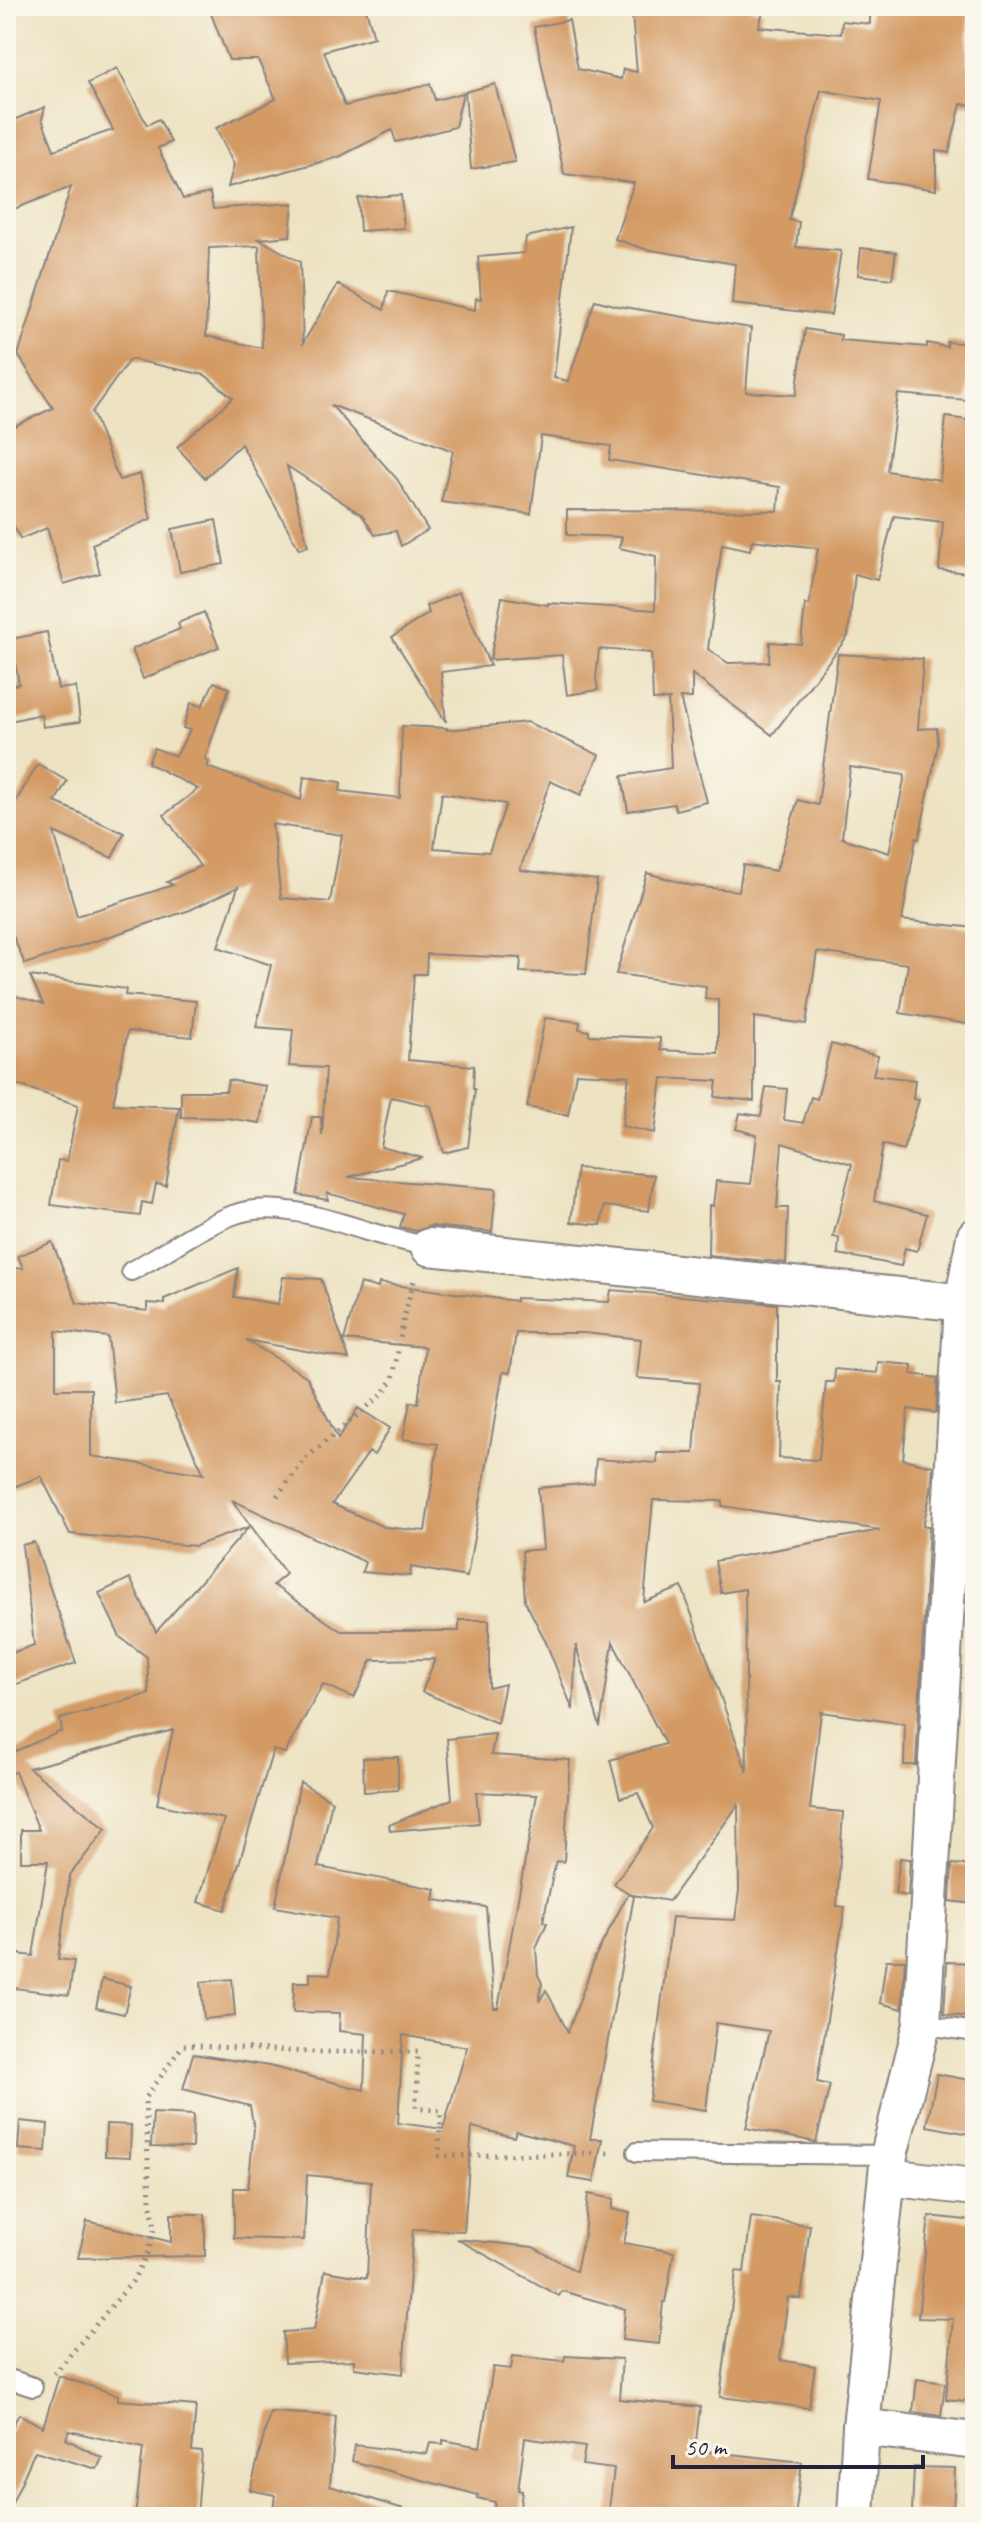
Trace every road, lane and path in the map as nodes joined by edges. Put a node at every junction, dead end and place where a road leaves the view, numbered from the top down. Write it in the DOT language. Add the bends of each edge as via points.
graph roads {
  1 [pos="975,1237"];
  2 [pos="429,1247"];
  3 [pos="131,1271"];
  4 [pos="969,1303"];
  5 [pos="277,1496"];
  6 [pos="922,2024"];
  7 [pos="975,2032"];
  8 [pos="637,2152"];
  9 [pos="888,2166"];
  10 [pos="975,2187"];
  11 [pos="6,2378"];
  12 [pos="33,2387"];
  13 [pos="861,2427"];
  14 [pos="975,2441"];
  15 [pos="856,2517"];
  1 -- 4 [label="street"];
  2 -- 3 [label="lane" via="325,1217 278,1210 237,1213"];
  2 -- 4 [label="street"];
  2 -- 5 [label="path" via="404,1316 393,1379 384,1393 306,1458"];
  4 -- 6 [label="street"];
  6 -- 7 [label="lane"];
  6 -- 9 [label="street"];
  8 -- 9 [label="lane"];
  8 -- 12 [label="path" via="439,2156 441,2111 416,2108 418,2052 183,2045 145,2099 155,2227 148,2252 132,2282 52,2377"];
  9 -- 10 [label="street"];
  9 -- 13 [label="street"];
  11 -- 12 [label="lane"];
  13 -- 14 [label="street"];
  13 -- 15 [label="street"];
}
